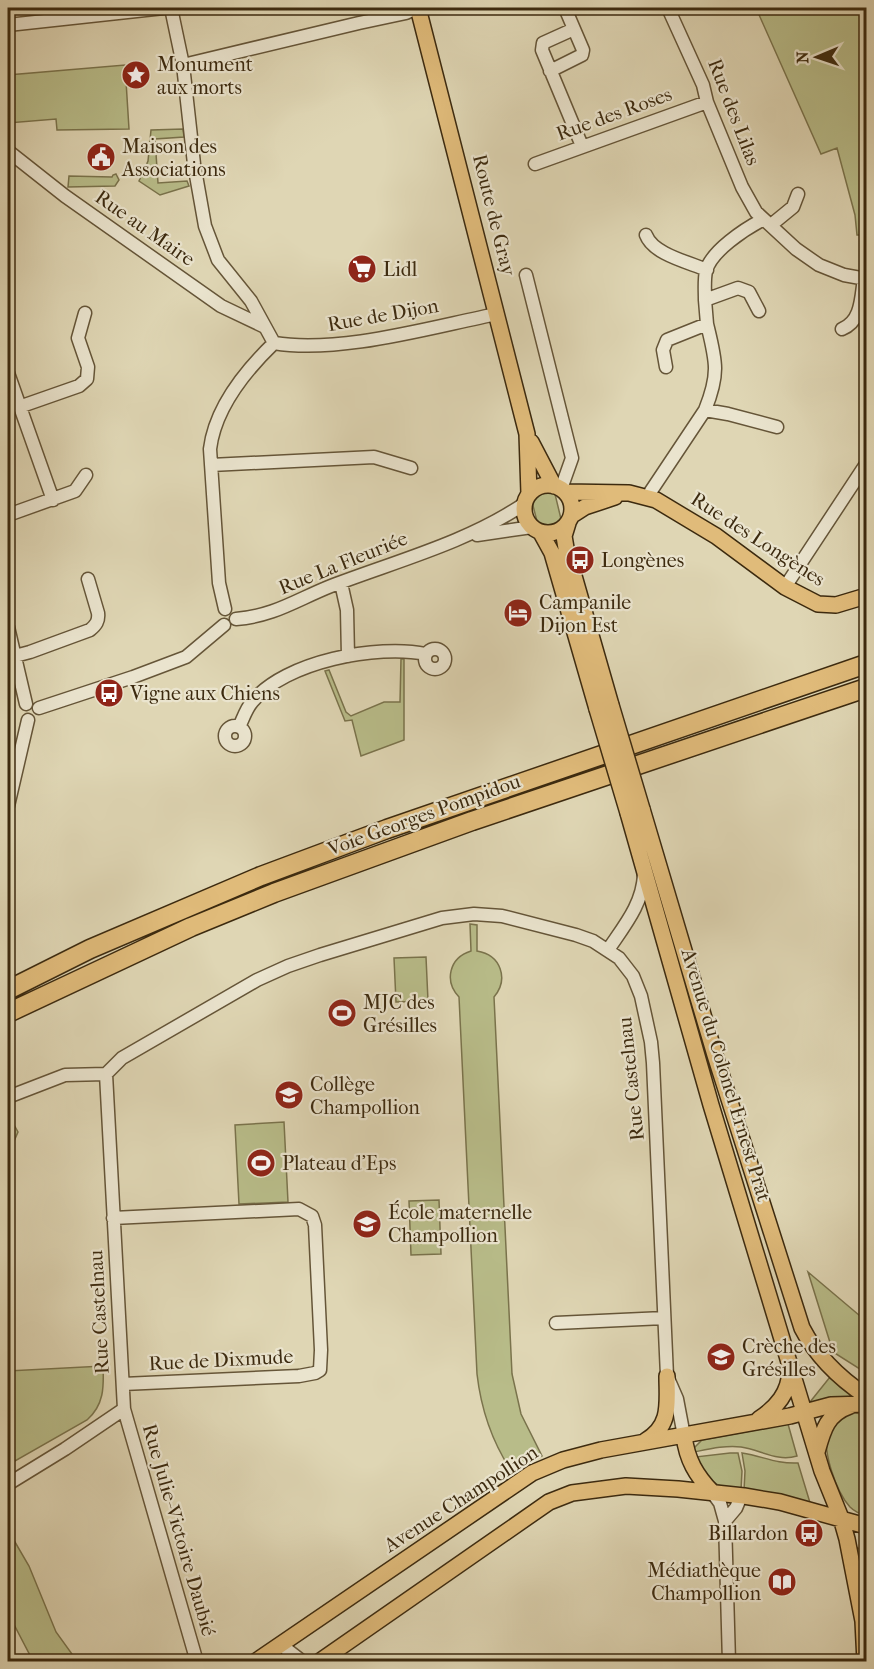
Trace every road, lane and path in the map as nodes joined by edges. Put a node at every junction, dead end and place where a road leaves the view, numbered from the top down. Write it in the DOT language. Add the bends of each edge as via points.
graph roads {
  1 [pos="164,8"];
  2 [pos="171,8"];
  3 [pos="417,8"];
  4 [pos="565,8"];
  5 [pos="668,8"];
  6 [pos="8,26"];
  7 [pos="574,28"];
  8 [pos="183,65"];
  9 [pos="550,70"];
  10 [pos="707,102"];
  11 [pos="582,146"];
  12 [pos="8,151"];
  13 [pos="535,164"];
  14 [pos="798,194"];
  15 [pos="767,222"];
  16 [pos="646,235"];
  17 [pos="706,270"];
  18 [pos="526,275"];
  19 [pos="865,279"];
  20 [pos="705,300"];
  21 [pos="759,311"];
  22 [pos="85,313"];
  23 [pos="497,314"];
  24 [pos="706,324"];
  25 [pos="266,327"];
  26 [pos="842,329"];
  27 [pos="274,344"];
  28 [pos="666,367"];
  29 [pos="8,374"];
  30 [pos="19,407"];
  31 [pos="705,410"];
  32 [pos="777,427"];
  33 [pos="527,434"];
  34 [pos="867,464"];
  35 [pos="211,465"];
  36 [pos="411,468"];
  37 [pos="86,475"];
  38 [pos="560,489"];
  39 [pos="629,493"];
  40 [pos="649,498"];
  41 [pos="526,499"];
  42 [pos="52,500"];
  43 [pos="8,515"];
  44 [pos="569,519"];
  45 [pos="536,530"];
  46 [pos="464,537"];
  47 [pos="88,579"];
  48 [pos="341,583"];
  49 [pos="785,586"];
  50 [pos="867,596"];
  51 [pos="225,609"];
  52 [pos="236,619"];
  53 [pos="224,625"];
  54 [pos="8,627"];
  55 [pos="867,653"];
  56 [pos="426,654"];
  57 [pos="15,656"];
  58 [pos="348,656"];
  59 [pos="867,664"];
  60 [pos="866,688"];
  61 [pos="751,703"];
  62 [pos="26,704"];
  63 [pos="604,707"];
  64 [pos="39,708"];
  65 [pos="28,720"];
  66 [pos="239,727"];
  67 [pos="8,806"];
  68 [pos="635,811"];
  69 [pos="644,870"];
  70 [pos="608,950"];
  71 [pos="8,990"];
  72 [pos="8,1013"];
  73 [pos="106,1074"];
  74 [pos="8,1097"];
  75 [pos="113,1218"];
  76 [pos="664,1318"];
  77 [pos="556,1323"];
  78 [pos="791,1362"];
  79 [pos="667,1376"];
  80 [pos="123,1384"];
  81 [pos="863,1402"];
  82 [pos="124,1409"];
  83 [pos="804,1411"];
  84 [pos="759,1420"];
  85 [pos="684,1436"];
  86 [pos="643,1443"];
  87 [pos="816,1452"];
  88 [pos="8,1484"];
  89 [pos="712,1492"];
  90 [pos="741,1496"];
  91 [pos="841,1518"];
  92 [pos="725,1521"];
  93 [pos="865,1527"];
  94 [pos="281,1645"];
  95 [pos="197,1662"];
  96 [pos="255,1662"];
  97 [pos="303,1662"];
  98 [pos="320,1662"];
  99 [pos="729,1662"];
  100 [pos="865,1662"];
  1 -- 6 [label="street"];
  2 -- 8 [label="street"];
  3 -- 8 [label="street"];
  3 -- 23 [label="main road, Route de Gray"];
  4 -- 7 [label="street"];
  5 -- 10 [label="street, Rue des Lilas"];
  7 -- 9 [label="street" via="541,45"];
  7 -- 9 [label="street" via="582,55"];
  8 -- 25 [label="street" via="205,226 218,260"];
  9 -- 11 [label="street"];
  10 -- 11 [label="street, Rue des Roses"];
  10 -- 15 [label="street, Rue des Lilas" via="742,187"];
  11 -- 13 [label="street, Rue des Roses"];
  12 -- 25 [label="street, Rue au Maire" via="221,306"];
  14 -- 15 [label="street" via="793,207"];
  15 -- 17 [label="street" via="730,241"];
  15 -- 19 [label="street, Rue des Lilas" via="819,265"];
  16 -- 17 [label="street" via="656,249"];
  17 -- 20 [label="street"];
  18 -- 38 [label="street" via="572,458"];
  19 -- 26 [label="street, Rue des Lilas" via="857,315 853,323"];
  20 -- 21 [label="street" via="743,288 752,295"];
  20 -- 24 [label="street"];
  22 -- 30 [label="street" via="78,338 88,367 87,379 79,386"];
  23 -- 27 [label="street, Rue de Dijon" via="346,342 299,347"];
  23 -- 33 [label="main road, Route de Gray"];
  24 -- 28 [label="street" via="667,340 663,350"];
  24 -- 31 [label="street" via="716,370"];
  25 -- 27 [label="street"];
  27 -- 35 [label="street" via="246,375 218,418 211,437"];
  29 -- 30 [label="street"];
  30 -- 42 [label="street"];
  31 -- 32 [label="street"];
  31 -- 40 [label="street"];
  33 -- 38 [label="main road, Route de Gray"];
  33 -- 41 [label="main road, Route de Gray"];
  34 -- 49 [label="street"];
  35 -- 36 [label="street" via="374,457"];
  35 -- 51 [label="street" via="219,583"];
  37 -- 42 [label="street" via="75,491"];
  38 -- 39 [label="main road, Rue des Longènes"];
  38 -- 41 [label="main road" via="541,486"];
  38 -- 44 [label="main road" via="570,499"];
  39 -- 40 [label="main road, Rue des Longènes"];
  39 -- 44 [label="main road" via="585,507"];
  40 -- 49 [label="main road, Rue des Longènes" via="716,536"];
  41 -- 45 [label="main road" via="524,517"];
  41 -- 46 [label="street, Rue La Fleuriée" via="508,515"];
  42 -- 43 [label="street"];
  44 -- 45 [label="main road" via="560,530 549,534"];
  44 -- 63 [label="main road" via="564,536 566,548"];
  45 -- 46 [label="street, Rue La Fleuriée"];
  45 -- 63 [label="main road" via="552,553"];
  46 -- 48 [label="street, Rue La Fleuriée"];
  47 -- 57 [label="street" via="99,617 94,627"];
  48 -- 52 [label="street, Rue La Fleuriée" via="266,615"];
  48 -- 58 [label="street" via="347,610"];
  49 -- 50 [label="main road, Rue des Longènes" via="827,605"];
  51 -- 52 [label="street" via="233,611"];
  51 -- 53 [label="street" via="219,615"];
  52 -- 53 [label="street" via="231,625"];
  53 -- 64 [label="street" via="186,657"];
  54 -- 57 [label="street"];
  55 -- 61 [label="highway"];
  56 -- 58 [label="street" via="402,651"];
  57 -- 62 [label="street"];
  58 -- 66 [label="street" via="274,683 251,703"];
  59 -- 61 [label="highway, Voie Georges Pompidou"];
  60 -- 72 [label="highway, Voie Georges Pompidou" via="472,821 274,893 180,932"];
  61 -- 71 [label="highway, Voie Georges Pompidou" via="261,876 90,949"];
  62 -- 64 [label="street"];
  62 -- 65 [label="street" via="22,714"];
  63 -- 68 [label="main road, Avenue du Colonel Ernest Prat, bridge"];
  64 -- 65 [label="street" via="39,716"];
  65 -- 67 [label="street"];
  68 -- 69 [label="main road, Avenue du Colonel Ernest Prat"];
  68 -- 81 [label="main road, Avenue du Colonel Ernest Prat" via="802,1328 819,1355"];
  69 -- 70 [label="street" via="639,900"];
  69 -- 78 [label="main road, Avenue du Colonel Ernest Prat" via="708,1095"];
  70 -- 73 [label="street, Rue Castelnau" via="576,935 502,916 442,918 320,955 257,980 122,1058"];
  70 -- 76 [label="street, Rue Castelnau" via="633,976 651,1042"];
  73 -- 74 [label="street" via="65,1075"];
  73 -- 75 [label="street, Rue Castelnau"];
  75 -- 80 [label="street, Rue Castelnau"];
  75 -- 80 [label="street, Rue de Dixmude" via="299,1209 312,1216 315,1225 320,1370 299,1376"];
  76 -- 77 [label="street"];
  76 -- 79 [label="street, Rue Castelnau"];
  78 -- 83 [label="main road, Avenue du Colonel Ernest Prat"];
  78 -- 84 [label="main road" via="787,1389"];
  79 -- 85 [label="street, Rue Castelnau" via="677,1399"];
  79 -- 86 [label="main road" via="663,1424"];
  80 -- 82 [label="street, Rue Castelnau"];
  81 -- 83 [label="main road, Avenue Champollion"];
  81 -- 87 [label="main road" via="832,1415"];
  82 -- 88 [label="street"];
  82 -- 95 [label="street, Rue Julie-Victoire Daubié"];
  83 -- 84 [label="main road, Avenue Champollion"];
  83 -- 87 [label="main road, Avenue du Colonel Ernest Prat"];
  84 -- 85 [label="main road, Avenue Champollion"];
  85 -- 86 [label="main road, Avenue Champollion"];
  85 -- 89 [label="main road" via="693,1468"];
  86 -- 94 [label="main road, Avenue Champollion" via="563,1460 532,1473"];
  87 -- 91 [label="main road, Avenue du Colonel Ernest Prat"];
  89 -- 90 [label="main road"];
  89 -- 92 [label="street"];
  89 -- 98 [label="main road" via="626,1486 572,1493 549,1502"];
  90 -- 91 [label="main road"];
  90 -- 92 [label="street"];
  91 -- 93 [label="main road"];
  91 -- 100 [label="main road, Avenue du Colonel Ernest Prat" via="859,1597"];
  92 -- 99 [label="street"];
  94 -- 96 [label="main road, Avenue Champollion"];
  94 -- 97 [label="street"];
}
